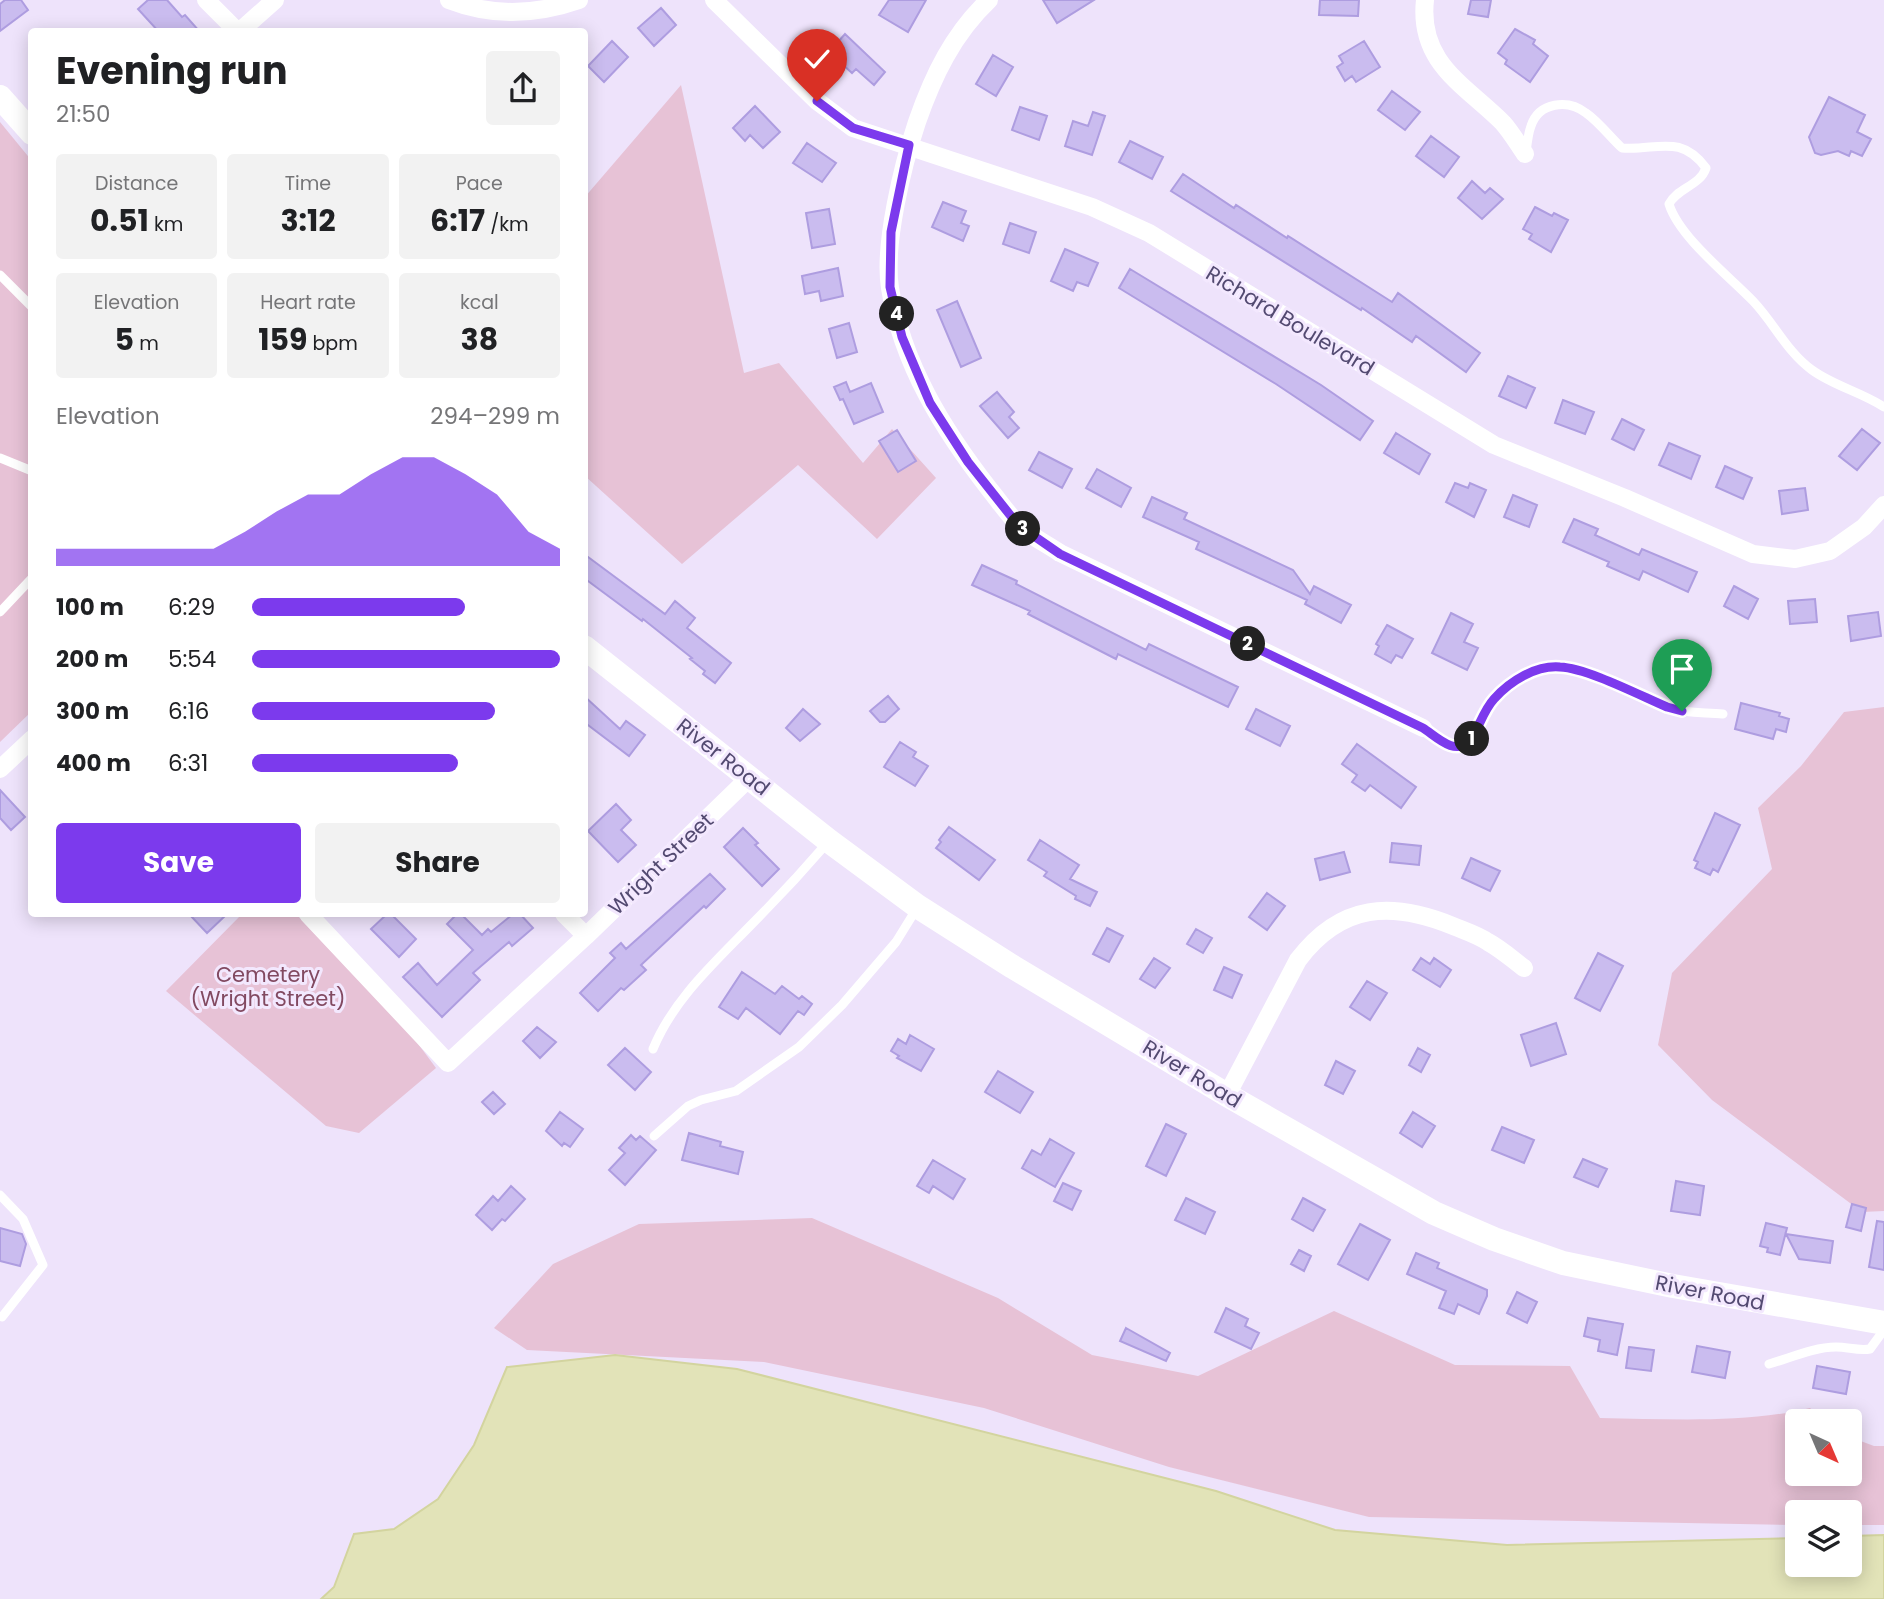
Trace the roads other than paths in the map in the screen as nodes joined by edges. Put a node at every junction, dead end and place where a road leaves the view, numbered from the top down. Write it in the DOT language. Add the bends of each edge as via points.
graph roads {
  1 [pos="206,0"];
  2 [pos="275,0"];
  3 [pos="449,0"];
  4 [pos="579,0"];
  5 [pos="714,0"];
  6 [pos="989,0"];
  7 [pos="1424,0"];
  8 [pos="235,28"];
  9 [pos="244,28"];
  10 [pos="0,97"];
  11 [pos="28,128"];
  12 [pos="909,145"];
  13 [pos="1525,154"];
  14 [pos="0,275"];
  15 [pos="28,303"];
  16 [pos="1884,407"];
  17 [pos="0,458"];
  18 [pos="28,469"];
  19 [pos="1884,505"];
  20 [pos="28,582"];
  21 [pos="0,612"];
  22 [pos="588,651"];
  23 [pos="1723,714"];
  24 [pos="1423,728"];
  25 [pos="28,743"];
  26 [pos="0,769"];
  27 [pos="749,778"];
  28 [pos="829,841"];
  29 [pos="917,906"];
  30 [pos="311,917"];
  31 [pos="567,917"];
  32 [pos="586,936"];
  33 [pos="1524,968"];
  34 [pos="653,1048"];
  35 [pos="1227,1095"];
  36 [pos="654,1136"];
  37 [pos="0,1195"];
  38 [pos="2,1317"];
  39 [pos="1884,1323"];
  40 [pos="1884,1330"];
  41 [pos="1769,1364"];
  1 -- 8 [label="street"];
  2 -- 9 [label="street"];
  3 -- 4 [label="street" via="504,12 537,11"];
  5 -- 12 [label="street, Richard Boulevard" via="817,101 853,128"];
  6 -- 12 [label="street" via="948,49"];
  7 -- 13 [label="street" via="1433,53 1461,88 1504,124"];
  10 -- 11 [label="main road"];
  12 -- 19 [label="street, Richard Boulevard" via="1092,207 1149,233 1494,444 1753,554 1795,559 1830,551 1864,527"];
  12 -- 24 [label="street" via="891,232 890,287 902,337 930,403 968,462 1018,525 1060,554"];
  13 -- 16 [label="lane" via="1531,124 1539,112 1556,103 1588,114 1622,149 1672,145 1698,158 1706,168 1703,176 1674,195 1669,205 1672,214 1754,302 1792,352 1827,379"];
  14 -- 15 [label="lane"];
  17 -- 18 [label="lane"];
  20 -- 21 [label="lane"];
  22 -- 27 [label="main road, River Road"];
  23 -- 24 [label="lane" via="1674,709 1558,666 1527,674 1502,691 1465,746 1454,747"];
  25 -- 26 [label="street"];
  27 -- 28 [label="main road, River Road"];
  27 -- 32 [label="street, Wright Street"];
  28 -- 29 [label="main road, River Road"];
  28 -- 34 [label="lane" via="682,998"];
  29 -- 35 [label="main road, River Road"];
  29 -- 36 [label="lane" via="896,942 799,1047 736,1091 688,1106"];
  30 -- 32 [label="street, Wright Street" via="448,1063"];
  31 -- 32 [label="street"];
  33 -- 35 [label="street" via="1487,940 1431,917 1379,909 1349,918 1310,944 1298,960"];
  35 -- 39 [label="main road, River Road" via="1434,1213 1563,1263"];
  37 -- 38 [label="lane" via="23,1219 43,1265"];
  40 -- 41 [label="lane" via="1870,1349 1836,1347"];
}
